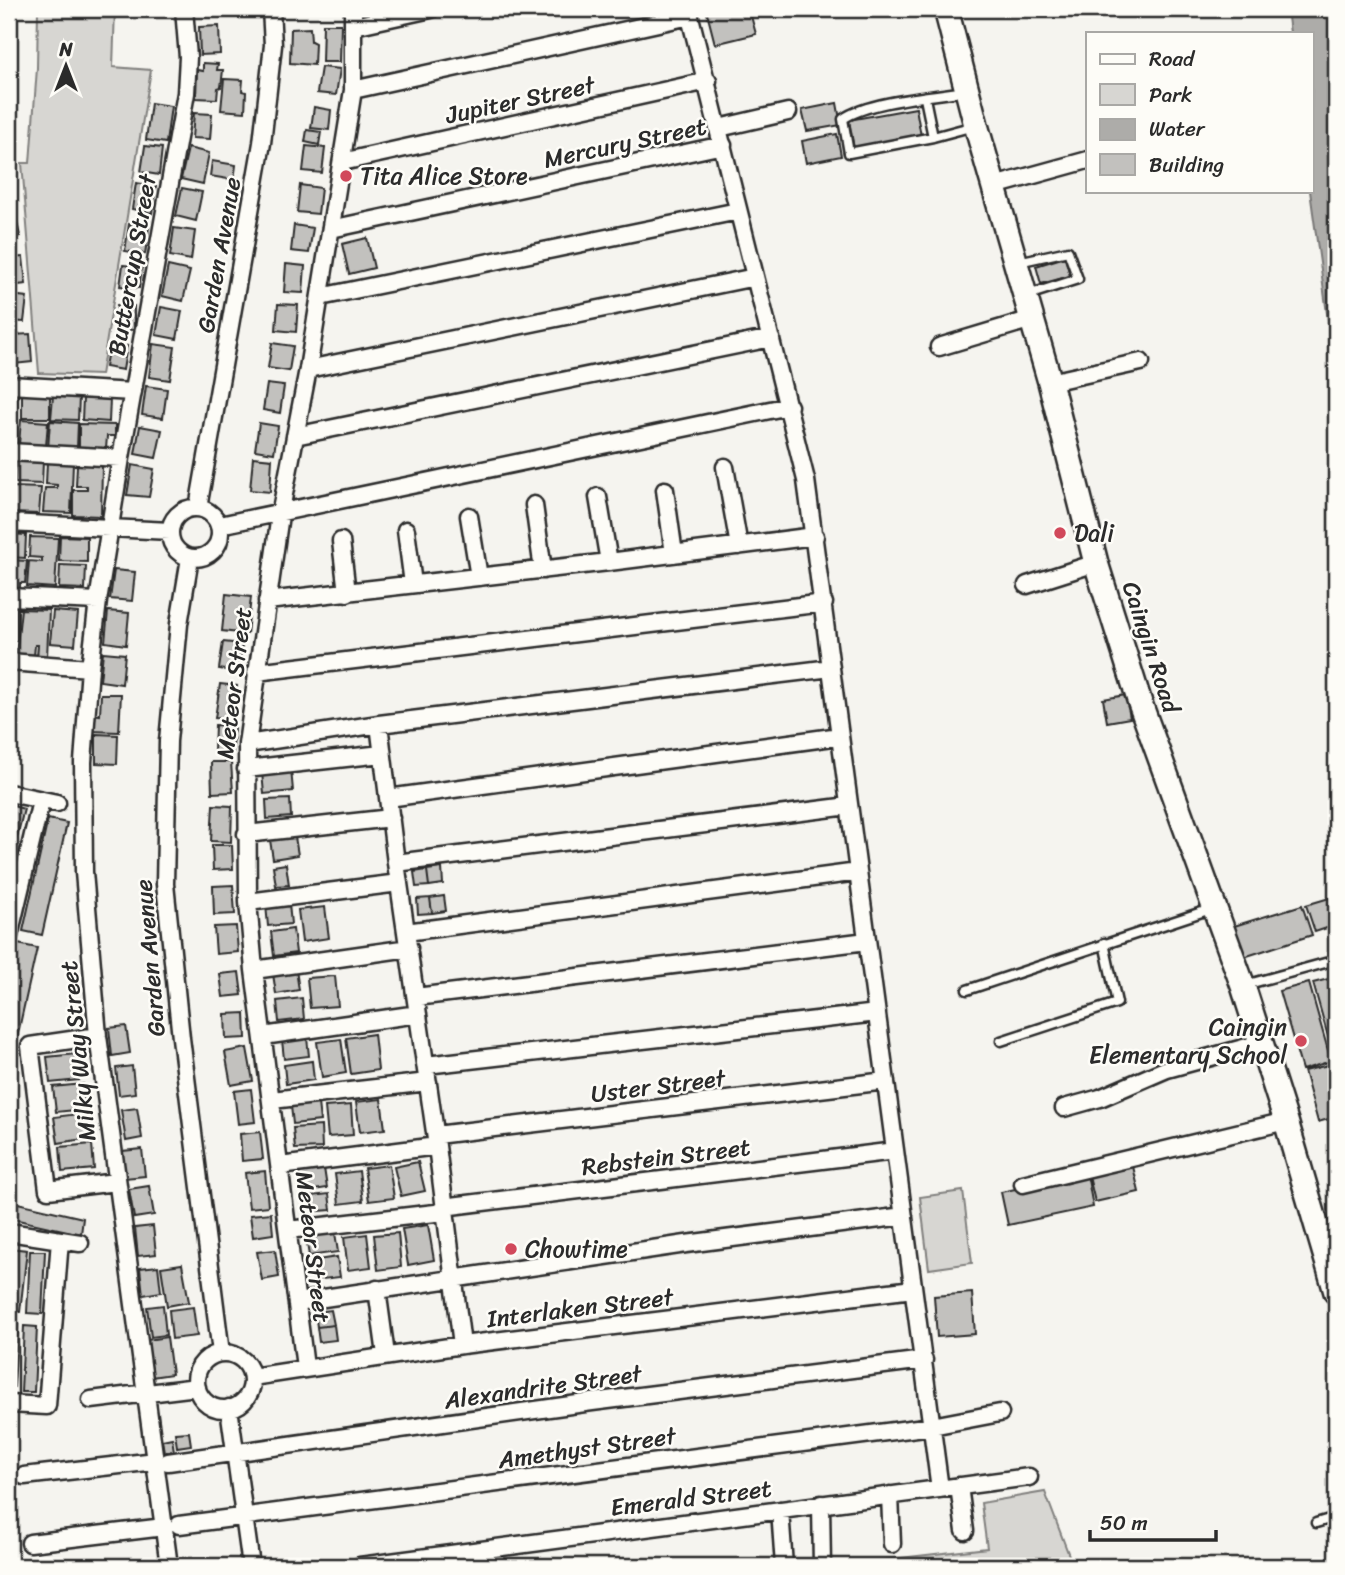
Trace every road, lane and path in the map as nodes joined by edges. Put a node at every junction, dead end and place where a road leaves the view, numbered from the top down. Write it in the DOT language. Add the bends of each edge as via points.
graph roads {
  1 [pos="184,9"];
  2 [pos="271,9"];
  3 [pos="354,9"];
  4 [pos="431,9"];
  5 [pos="946,9"];
  6 [pos="689,12"];
  7 [pos="354,26"];
  8 [pos="708,81"];
  9 [pos="353,90"];
  10 [pos="967,91"];
  11 [pos="925,98"];
  12 [pos="788,112"];
  13 [pos="976,125"];
  14 [pos="719,128"];
  15 [pos="933,137"];
  16 [pos="723,145"];
  17 [pos="1086,161"];
  18 [pos="342,162"];
  19 [pos="993,186"];
  20 [pos="738,211"];
  21 [pos="331,229"];
  22 [pos="1016,262"];
  23 [pos="755,277"];
  24 [pos="1026,296"];
  25 [pos="320,297"];
  26 [pos="1032,319"];
  27 [pos="771,338"];
  28 [pos="939,347"];
  29 [pos="1141,362"];
  30 [pos="307,369"];
  31 [pos="1050,382"];
  32 [pos="9,385"];
  33 [pos="133,392"];
  34 [pos="789,406"];
  35 [pos="295,436"];
  36 [pos="9,452"];
  37 [pos="121,458"];
  38 [pos="725,467"];
  39 [pos="665,490"];
  40 [pos="598,497"];
  41 [pos="534,505"];
  42 [pos="198,508"];
  43 [pos="280,514"];
  44 [pos="469,516"];
  45 [pos="9,523"];
  46 [pos="220,525"];
  47 [pos="110,529"];
  48 [pos="406,530"];
  49 [pos="170,531"];
  50 [pos="815,536"];
  51 [pos="341,541"];
  52 [pos="739,546"];
  53 [pos="674,554"];
  54 [pos="190,558"];
  55 [pos="609,562"];
  56 [pos="1096,564"];
  57 [pos="543,570"];
  58 [pos="479,577"];
  59 [pos="413,584"];
  60 [pos="1027,585"];
  61 [pos="347,593"];
  62 [pos="9,597"];
  63 [pos="98,601"];
  64 [pos="267,601"];
  65 [pos="824,603"];
  66 [pos="9,662"];
  67 [pos="90,668"];
  68 [pos="831,668"];
  69 [pos="256,672"];
  70 [pos="379,724"];
  71 [pos="840,736"];
  72 [pos="247,744"];
  73 [pos="382,754"];
  74 [pos="246,769"];
  75 [pos="9,793"];
  76 [pos="388,798"];
  77 [pos="849,806"];
  78 [pos="391,818"];
  79 [pos="246,834"];
  80 [pos="396,863"];
  81 [pos="858,872"];
  82 [pos="399,883"];
  83 [pos="248,902"];
  84 [pos="1214,908"];
  85 [pos="406,932"];
  86 [pos="9,936"];
  87 [pos="867,941"];
  88 [pos="1104,943"];
  89 [pos="409,948"];
  90 [pos="1336,960"];
  91 [pos="254,970"];
  92 [pos="1243,986"];
  93 [pos="967,990"];
  94 [pos="416,997"];
  95 [pos="877,1013"];
  96 [pos="418,1014"];
  97 [pos="98,1036"];
  98 [pos="263,1036"];
  99 [pos="1000,1041"];
  100 [pos="1262,1043"];
  101 [pos="427,1074"];
  102 [pos="886,1082"];
  103 [pos="272,1100"];
  104 [pos="1064,1108"];
  105 [pos="1286,1121"];
  106 [pos="437,1141"];
  107 [pos="895,1151"];
  108 [pos="280,1166"];
  109 [pos="116,1182"];
  110 [pos="1023,1184"];
  111 [pos="444,1209"];
  112 [pos="904,1216"];
  113 [pos="288,1230"];
  114 [pos="9,1232"];
  115 [pos="60,1240"];
  116 [pos="80,1243"];
  117 [pos="453,1278"];
  118 [pos="377,1289"];
  119 [pos="913,1289"];
  120 [pos="1336,1292"];
  121 [pos="297,1302"];
  122 [pos="462,1345"];
  123 [pos="221,1353"];
  124 [pos="386,1355"];
  125 [pos="924,1360"];
  126 [pos="305,1367"];
  127 [pos="252,1377"];
  128 [pos="197,1387"];
  129 [pos="145,1392"];
  130 [pos="91,1400"];
  131 [pos="9,1405"];
  132 [pos="229,1408"];
  133 [pos="1000,1413"];
  134 [pos="932,1426"];
  135 [pos="235,1453"];
  136 [pos="162,1462"];
  137 [pos="24,1476"];
  138 [pos="1029,1477"];
  139 [pos="959,1486"];
  140 [pos="940,1489"];
  141 [pos="890,1495"];
  142 [pos="821,1504"];
  143 [pos="780,1510"];
  144 [pos="1336,1517"];
  145 [pos="244,1518"];
  146 [pos="1316,1522"];
  147 [pos="171,1526"];
  148 [pos="965,1531"];
  149 [pos="30,1543"];
  150 [pos="892,1544"];
  151 [pos="169,1566"];
  152 [pos="251,1566"];
  153 [pos="360,1566"];
  154 [pos="784,1566"];
  155 [pos="822,1566"];
  1 -- 33 [label="street, Buttercup Street" via="186,93"];
  2 -- 42 [label="street, Garden Avenue" via="273,45 262,143"];
  3 -- 7 [label="street, Meteor Street"];
  4 -- 7 [label="street"];
  5 -- 10 [label="street, Caingin Road"];
  6 -- 8 [label="street"];
  6 -- 9 [label="street"];
  7 -- 9 [label="street, Meteor Street"];
  8 -- 14 [label="street"];
  8 -- 18 [label="street, Jupiter Street"];
  9 -- 18 [label="street, Meteor Street"];
  10 -- 11 [label="lane"];
  10 -- 13 [label="street, Caingin Road"];
  11 -- 15 [label="lane"];
  11 -- 15 [label="lane" via="854,111 843,119 849,153"];
  12 -- 14 [label="street"];
  13 -- 15 [label="lane"];
  13 -- 19 [label="street, Caingin Road"];
  14 -- 16 [label="street"];
  16 -- 20 [label="street"];
  16 -- 21 [label="street, Mercury Street"];
  17 -- 19 [label="street"];
  18 -- 21 [label="street, Meteor Street"];
  19 -- 22 [label="street, Caingin Road"];
  20 -- 23 [label="street"];
  20 -- 25 [label="street"];
  21 -- 25 [label="street, Meteor Street"];
  22 -- 24 [label="street, Caingin Road"];
  22 -- 24 [label="lane" via="1068,251 1078,279"];
  23 -- 27 [label="street"];
  23 -- 30 [label="street"];
  24 -- 26 [label="street, Caingin Road"];
  25 -- 30 [label="street, Meteor Street"];
  26 -- 28 [label="street"];
  26 -- 31 [label="street, Caingin Road"];
  27 -- 34 [label="street"];
  27 -- 35 [label="street"];
  29 -- 31 [label="street"];
  30 -- 35 [label="street, Meteor Street"];
  31 -- 56 [label="street, Caingin Road"];
  32 -- 33 [label="street"];
  33 -- 37 [label="street, Buttercup Street"];
  34 -- 43 [label="street"];
  34 -- 50 [label="street"];
  35 -- 43 [label="street, Meteor Street"];
  36 -- 37 [label="street"];
  37 -- 47 [label="street, Buttercup Street"];
  38 -- 52 [label="street"];
  39 -- 53 [label="street"];
  40 -- 55 [label="street"];
  41 -- 57 [label="street"];
  42 -- 46 [label="street" via="211,513"];
  42 -- 49 [label="street" via="176,516"];
  43 -- 46 [label="street"];
  43 -- 64 [label="street, Meteor Street"];
  44 -- 58 [label="street"];
  45 -- 47 [label="street"];
  46 -- 54 [label="street" via="217,546 210,554"];
  47 -- 49 [label="street"];
  47 -- 63 [label="street, Milky Way Street"];
  48 -- 59 [label="street"];
  49 -- 54 [label="street" via="172,543"];
  50 -- 52 [label="street"];
  50 -- 65 [label="street"];
  51 -- 61 [label="street"];
  52 -- 53 [label="street"];
  53 -- 55 [label="street"];
  54 -- 123 [label="street, Garden Avenue" via="168,741 165,884"];
  55 -- 57 [label="street"];
  56 -- 60 [label="street"];
  56 -- 84 [label="street, Caingin Road"];
  57 -- 58 [label="street"];
  58 -- 59 [label="street"];
  59 -- 61 [label="street"];
  61 -- 64 [label="street"];
  62 -- 63 [label="street"];
  63 -- 67 [label="street, Milky Way Street"];
  64 -- 69 [label="street, Meteor Street"];
  65 -- 68 [label="street"];
  65 -- 69 [label="street"];
  66 -- 67 [label="street"];
  67 -- 97 [label="street, Milky Way Street" via="83,762 84,872"];
  68 -- 70 [label="street"];
  68 -- 71 [label="street"];
  69 -- 72 [label="street, Meteor Street"];
  70 -- 72 [label="street"];
  70 -- 73 [label="street"];
  71 -- 76 [label="street"];
  71 -- 77 [label="street"];
  72 -- 74 [label="street, Meteor Street"];
  73 -- 74 [label="street"];
  73 -- 76 [label="street"];
  74 -- 79 [label="street, Meteor Street"];
  75 -- 86 [label="street" via="49,802"];
  76 -- 78 [label="street"];
  77 -- 80 [label="street"];
  77 -- 81 [label="street"];
  78 -- 79 [label="street"];
  78 -- 80 [label="street"];
  79 -- 83 [label="street, Meteor Street"];
  80 -- 82 [label="street"];
  81 -- 85 [label="street"];
  81 -- 87 [label="street"];
  82 -- 83 [label="street"];
  82 -- 85 [label="street"];
  83 -- 91 [label="street, Meteor Street"];
  84 -- 88 [label="lane"];
  84 -- 92 [label="street, Caingin Road"];
  85 -- 89 [label="street"];
  87 -- 94 [label="street"];
  87 -- 95 [label="street"];
  88 -- 93 [label="lane"];
  88 -- 99 [label="lane" via="1118,1003"];
  89 -- 91 [label="street"];
  89 -- 94 [label="street"];
  90 -- 92 [label="lane"];
  91 -- 98 [label="street, Meteor Street"];
  92 -- 100 [label="street, Caingin Road"];
  94 -- 96 [label="street"];
  95 -- 101 [label="street"];
  95 -- 102 [label="street"];
  96 -- 98 [label="street"];
  96 -- 101 [label="street"];
  97 -- 109 [label="street, Milky Way Street"];
  97 -- 109 [label="street" via="30,1046 48,1190"];
  98 -- 103 [label="street, Meteor Street"];
  100 -- 104 [label="street" via="1167,1069"];
  100 -- 105 [label="street, Caingin Road"];
  101 -- 103 [label="street"];
  101 -- 106 [label="street"];
  102 -- 106 [label="street, Uster Street"];
  102 -- 107 [label="street"];
  103 -- 108 [label="street, Meteor Street"];
  105 -- 110 [label="street"];
  105 -- 120 [label="street, Caingin Road"];
  106 -- 108 [label="street, Uster Street"];
  106 -- 111 [label="street"];
  107 -- 111 [label="street, Rebstein Street"];
  107 -- 112 [label="street"];
  108 -- 113 [label="street, Meteor Street"];
  109 -- 129 [label="street, Milky Way Street"];
  111 -- 113 [label="street, Rebstein Street"];
  111 -- 117 [label="street"];
  112 -- 117 [label="street"];
  112 -- 119 [label="street"];
  113 -- 121 [label="street, Meteor Street"];
  114 -- 115 [label="street"];
  115 -- 116 [label="street"];
  115 -- 131 [label="street" via="47,1406"];
  117 -- 118 [label="street"];
  117 -- 122 [label="street"];
  118 -- 121 [label="street"];
  118 -- 124 [label="street"];
  119 -- 122 [label="street, Interlaken Street"];
  119 -- 125 [label="street"];
  121 -- 126 [label="street, Meteor Street"];
  122 -- 124 [label="street, Interlaken Street"];
  123 -- 127 [label="street" via="241,1358"];
  123 -- 128 [label="street" via="198,1369"];
  124 -- 126 [label="street, Interlaken Street"];
  125 -- 134 [label="street"];
  125 -- 135 [label="street, Alexandrite Street"];
  126 -- 127 [label="street, Interlaken Street"];
  127 -- 132 [label="street" via="244,1401"];
  128 -- 129 [label="street"];
  128 -- 132 [label="street" via="208,1404"];
  129 -- 130 [label="street"];
  129 -- 136 [label="street, Milky Way Street"];
  132 -- 135 [label="street"];
  133 -- 134 [label="street, Amethyst Street"];
  134 -- 140 [label="street"];
  134 -- 145 [label="street, Amethyst Street"];
  135 -- 136 [label="street, Alexandrite Street"];
  135 -- 145 [label="street"];
  136 -- 137 [label="street, Alexandrite Street"];
  136 -- 147 [label="street, Milky Way Street"];
  138 -- 139 [label="street, Emerald Street"];
  139 -- 140 [label="street, Emerald Street"];
  139 -- 148 [label="street"];
  140 -- 141 [label="street, Emerald Street"];
  141 -- 142 [label="street, Emerald Street"];
  141 -- 150 [label="street"];
  142 -- 143 [label="street, Emerald Street"];
  142 -- 155 [label="street"];
  143 -- 153 [label="street, Emerald Street"];
  143 -- 154 [label="street"];
  144 -- 146 [label="lane"];
  145 -- 147 [label="street, Amethyst Street"];
  145 -- 152 [label="street"];
  147 -- 149 [label="street, Amethyst Street"];
  147 -- 151 [label="street, Milky Way Street"];
}
